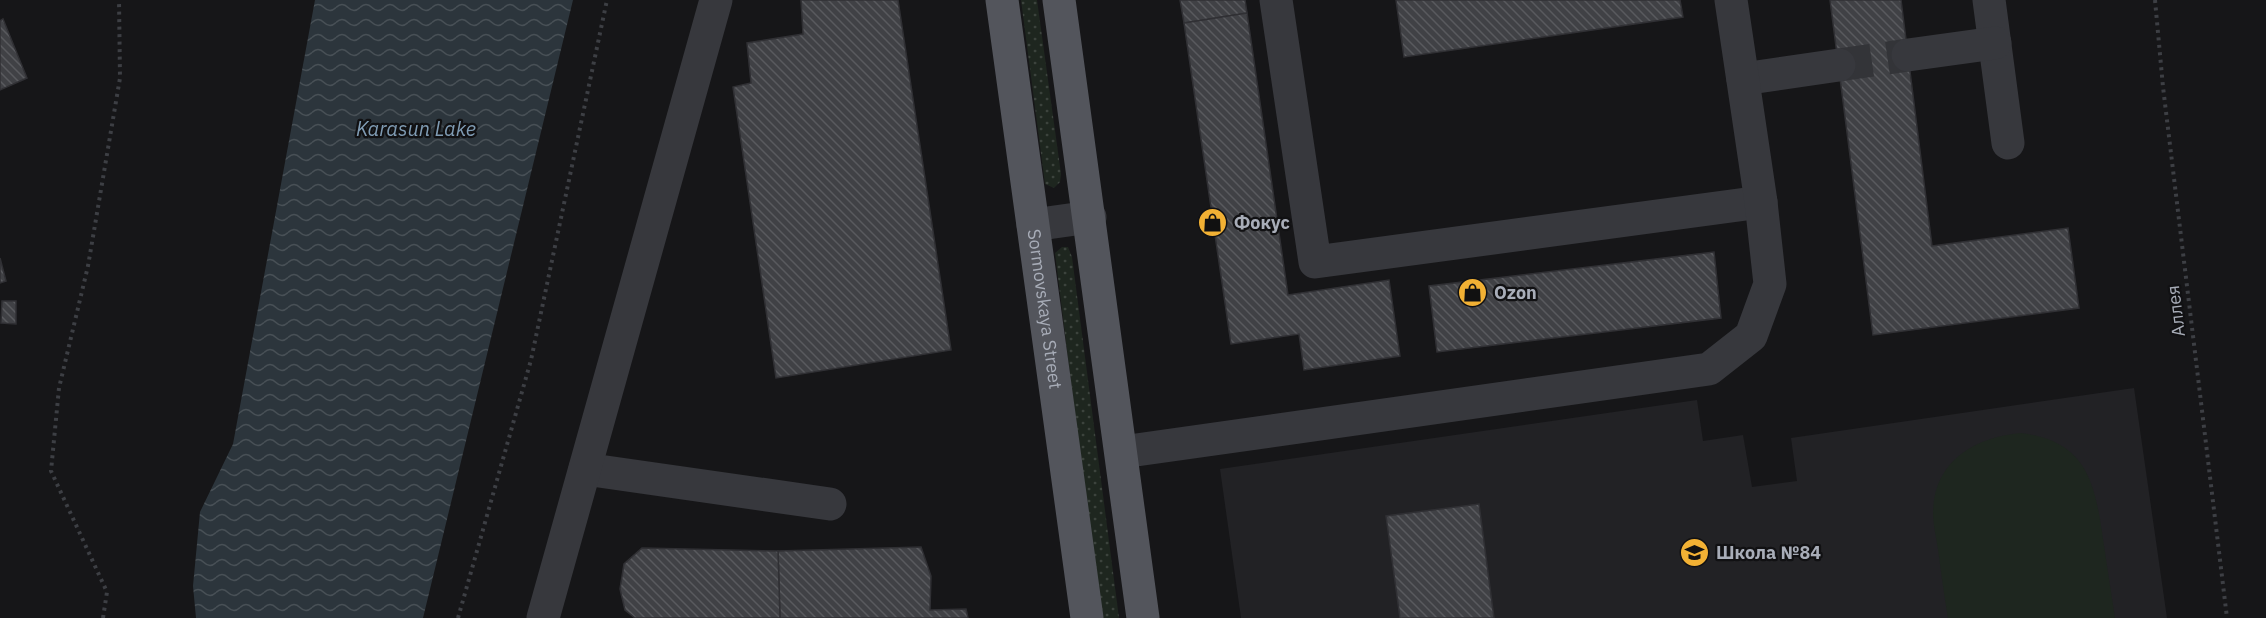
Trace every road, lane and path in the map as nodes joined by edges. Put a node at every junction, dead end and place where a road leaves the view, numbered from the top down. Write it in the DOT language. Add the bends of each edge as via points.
graph roads {
  1 [pos="119,0"];
  2 [pos="607,0"];
  3 [pos="716,0"];
  4 [pos="1002,0"];
  5 [pos="1059,0"];
  6 [pos="1276,0"];
  7 [pos="1731,0"];
  8 [pos="1989,0"];
  9 [pos="2155,0"];
  10 [pos="1995,43"];
  11 [pos="1908,55"];
  12 [pos="1839,65"];
  13 [pos="1743,78"];
  14 [pos="2008,143"];
  15 [pos="1761,202"];
  16 [pos="1090,217"];
  17 [pos="1033,225"];
  18 [pos="1122,452"];
  19 [pos="585,469"];
  20 [pos="830,504"];
  21 [pos="103,618"];
  22 [pos="458,618"];
  23 [pos="543,618"];
  24 [pos="1087,618"];
  25 [pos="1143,618"];
  26 [pos="2227,618"];
  1 -- 21 [label="path" via="120,78 88,266 58,388 51,471 106,592"];
  2 -- 22 [label="path" via="531,360"];
  3 -- 19 [label="lane"];
  4 -- 17 [label="main road, Sormovskaya Street"];
  5 -- 16 [label="main road"];
  6 -- 15 [label="lane" via="1315,262"];
  7 -- 13 [label="lane"];
  8 -- 10 [label="lane"];
  9 -- 26 [label="path, Аллея"];
  10 -- 11 [label="lane"];
  10 -- 14 [label="lane"];
  12 -- 13 [label="lane"];
  13 -- 15 [label="lane"];
  15 -- 18 [label="lane" via="1770,284 1751,336 1709,369"];
  16 -- 17 [label="lane"];
  16 -- 18 [label="main road"];
  17 -- 24 [label="main road, Sormovskaya Street"];
  18 -- 25 [label="main road"];
  19 -- 20 [label="lane"];
  19 -- 23 [label="lane"];
}
